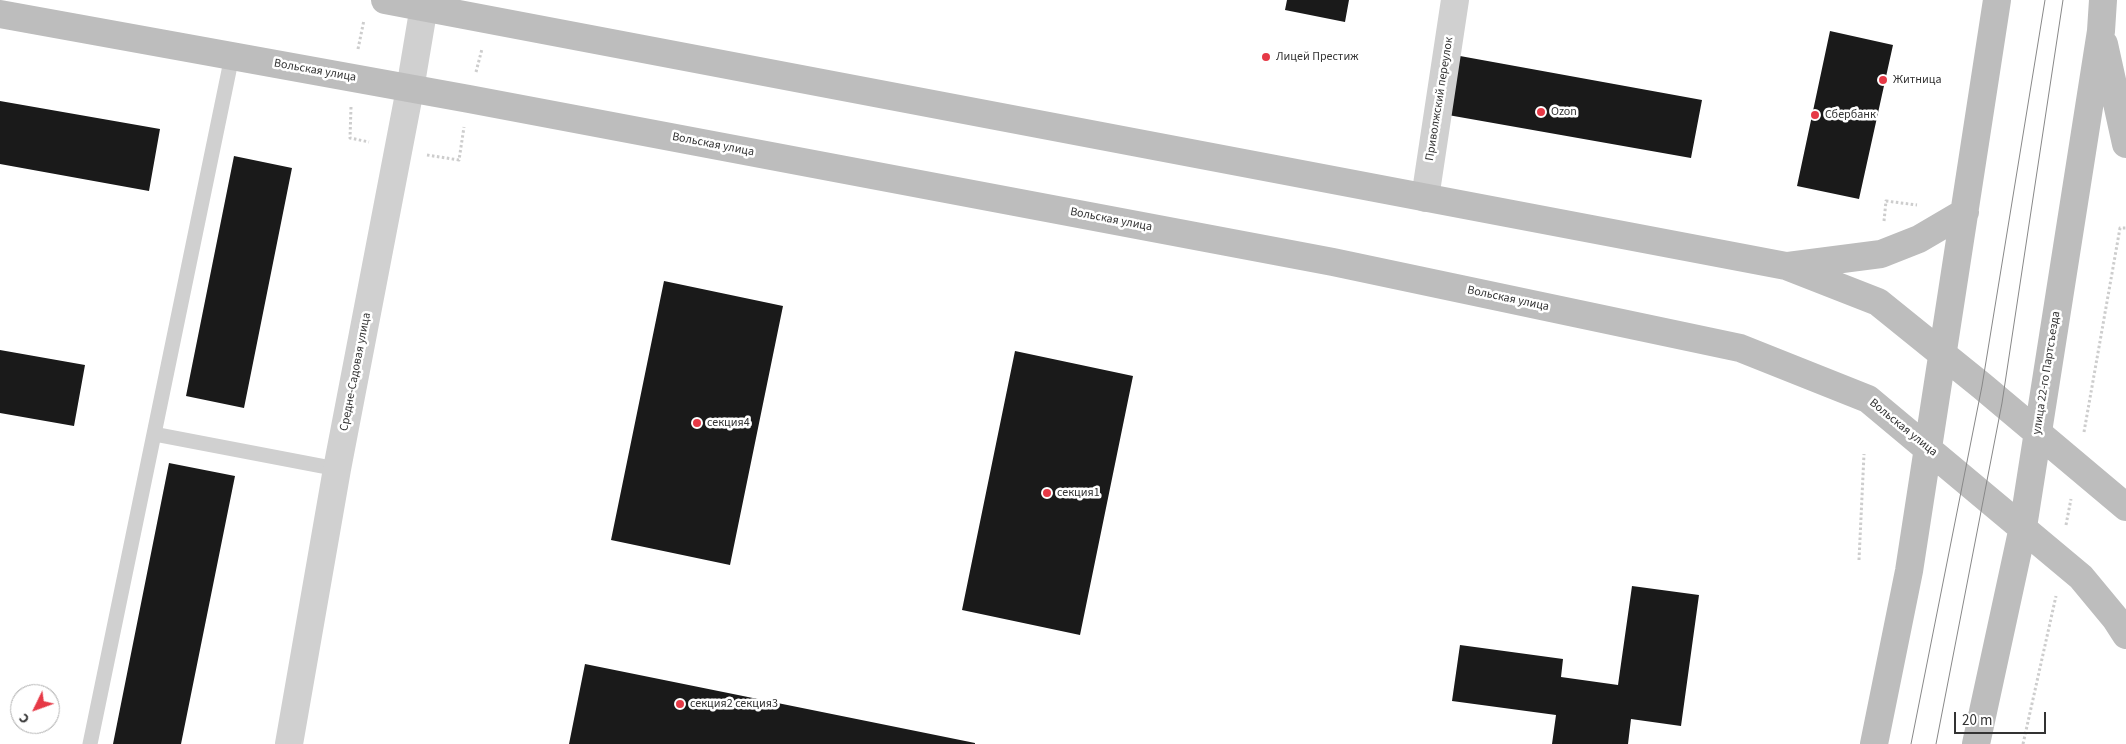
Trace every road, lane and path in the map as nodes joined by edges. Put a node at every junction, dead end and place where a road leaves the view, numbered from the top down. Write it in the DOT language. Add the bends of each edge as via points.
graph roads {
  1 [pos="386,0"];
  2 [pos="1455,0"];
  3 [pos="1997,0"];
  4 [pos="2103,0"];
  5 [pos="424,4"];
  6 [pos="0,14"];
  7 [pos="2101,31"];
  8 [pos="232,56"];
  9 [pos="410,88"];
  10 [pos="2126,144"];
  11 [pos="1425,198"];
  12 [pos="1965,212"];
  13 [pos="2120,228"];
  14 [pos="2126,228"];
  15 [pos="1786,266"];
  16 [pos="1943,353"];
  17 [pos="2038,432"];
  18 [pos="154,434"];
  19 [pos="1928,449"];
  20 [pos="1864,454"];
  21 [pos="337,469"];
  22 [pos="2126,507"];
  23 [pos="2023,527"];
  24 [pos="1859,560"];
  25 [pos="2126,635"];
  26 [pos="90,744"];
  27 [pos="289,744"];
  28 [pos="1874,744"];
  29 [pos="1976,744"];
  1 -- 5 [label="main road"];
  2 -- 11 [label="street, Приволжский переулок"];
  3 -- 12 [label="main road"];
  4 -- 7 [label="main road, улица 22-го Партсъезда"];
  5 -- 9 [label="street, Средне-Садовая улица"];
  5 -- 11 [label="main road"];
  6 -- 8 [label="main road, Вольская улица"];
  7 -- 10 [label="main road"];
  7 -- 17 [label="main road, улица 22-го Партсъезда"];
  8 -- 9 [label="main road, Вольская улица"];
  8 -- 18 [label="lane"];
  9 -- 19 [label="main road, Вольская улица" via="1333,262 1740,348 1868,399"];
  9 -- 21 [label="street, Средне-Садовая улица"];
  11 -- 15 [label="main road"];
  12 -- 15 [label="main road" via="1919,239 1880,254"];
  12 -- 16 [label="main road"];
  13 -- 14 [label="path"];
  15 -- 16 [label="main road" via="1878,302"];
  16 -- 17 [label="main road"];
  16 -- 19 [label="main road"];
  17 -- 22 [label="main road"];
  17 -- 23 [label="main road, улица 22-го Партсъезда"];
  18 -- 21 [label="lane"];
  18 -- 26 [label="lane"];
  19 -- 23 [label="main road, Вольская улица"];
  19 -- 28 [label="main road" via="1909,571"];
  20 -- 24 [label="path"];
  21 -- 27 [label="street, Средне-Садовая улица"];
  23 -- 25 [label="main road, Вольская улица" via="2081,577"];
  23 -- 29 [label="main road, улица 22-го Партсъезда"];
}
